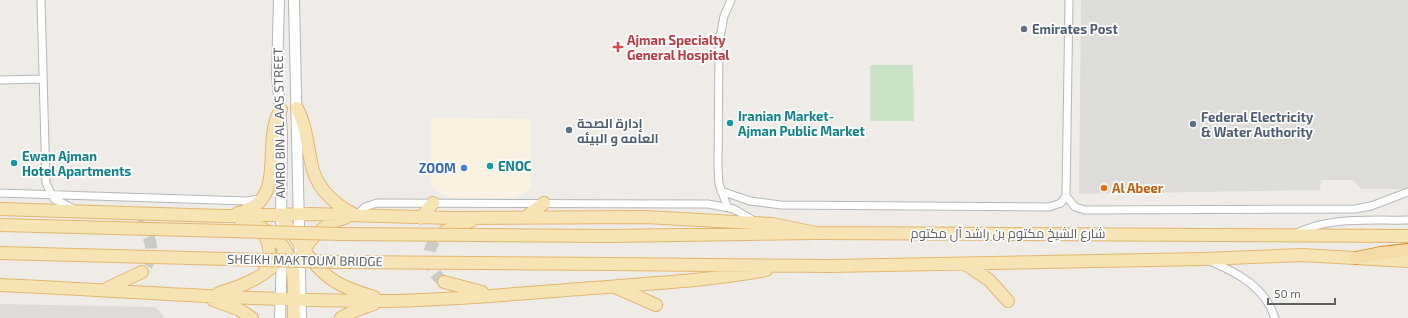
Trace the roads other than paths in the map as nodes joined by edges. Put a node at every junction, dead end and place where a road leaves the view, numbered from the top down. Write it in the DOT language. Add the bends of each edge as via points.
graph roads {
  1 [pos="40,0"];
  2 [pos="279,0"];
  3 [pos="294,0"];
  4 [pos="731,0"];
  5 [pos="1068,0"];
  6 [pos="42,79"];
  7 [pos="0,80"];
  8 [pos="297,108"];
  9 [pos="281,109"];
  10 [pos="45,178"];
  11 [pos="721,192"];
  12 [pos="1408,192"];
  13 [pos="0,193"];
  14 [pos="32,194"];
  15 [pos="50,194"];
  16 [pos="264,196"];
  17 [pos="1066,196"];
  18 [pos="544,203"];
  19 [pos="433,204"];
  20 [pos="727,206"];
  21 [pos="0,209"];
  22 [pos="82,212"];
  23 [pos="116,212"];
  24 [pos="280,215"];
  25 [pos="298,215"];
  26 [pos="222,216"];
  27 [pos="356,216"];
  28 [pos="526,217"];
  29 [pos="421,218"];
  30 [pos="484,218"];
  31 [pos="1408,220"];
  32 [pos="137,223"];
  33 [pos="757,223"];
  34 [pos="254,224"];
  35 [pos="0,225"];
  36 [pos="445,231"];
  37 [pos="816,233"];
  38 [pos="1294,234"];
  39 [pos="609,236"];
  40 [pos="1408,236"];
  41 [pos="299,245"];
  42 [pos="283,250"];
  43 [pos="1408,250"];
  44 [pos="0,253"];
  45 [pos="1356,258"];
  46 [pos="1204,259"];
  47 [pos="1408,261"];
  48 [pos="965,264"];
  49 [pos="784,266"];
  50 [pos="142,272"];
  51 [pos="293,272"];
  52 [pos="259,277"];
  53 [pos="444,282"];
  54 [pos="0,285"];
  55 [pos="614,286"];
  56 [pos="103,290"];
  57 [pos="194,295"];
  58 [pos="210,295"];
  59 [pos="502,295"];
  60 [pos="386,300"];
  61 [pos="1008,301"];
  62 [pos="286,304"];
  63 [pos="656,305"];
  64 [pos="252,318"];
  65 [pos="294,318"];
  66 [pos="301,318"];
  67 [pos="341,318"];
  68 [pos="1275,318"];
  1 -- 6 [label="street"];
  2 -- 9 [label="main road, AMRO BIN AL AAS STREET" via="277,75"];
  3 -- 8 [label="main road, AMRO BIN AL AAS STREET"];
  4 -- 11 [label="street" via="724,16 719,43 718,169"];
  5 -- 17 [label="street"];
  6 -- 7 [label="street"];
  6 -- 10 [label="street"];
  8 -- 25 [label="main road, AMRO BIN AL AAS STREET"];
  8 -- 27 [label="main road" via="305,127 311,164 321,186 336,203"];
  9 -- 16 [label="main road" via="273,127 270,183"];
  9 -- 24 [label="main road, AMRO BIN AL AAS STREET"];
  10 -- 14 [label="street" via="40,188"];
  10 -- 15 [label="street"];
  11 -- 17 [label="street" via="750,201 788,205 1049,207 1061,203"];
  11 -- 20 [label="street"];
  12 -- 17 [label="street" via="1371,206 1355,209 1085,210 1075,207"];
  13 -- 14 [label="street"];
  14 -- 15 [label="street"];
  15 -- 16 [label="street" via="247,201"];
  15 -- 22 [label="street" via="60,203"];
  16 -- 26 [label="main road" via="250,209"];
  18 -- 19 [label="street"];
  18 -- 20 [label="street"];
  18 -- 28 [label="main road"];
  19 -- 27 [label="street" via="373,203"];
  19 -- 29 [label="main road"];
  20 -- 33 [label="street"];
  21 -- 22 [label="main road"];
  22 -- 23 [label="main road"];
  23 -- 26 [label="main road"];
  23 -- 32 [label="main road"];
  24 -- 25 [label="main road"];
  24 -- 26 [label="main road"];
  24 -- 41 [label="main road"];
  24 -- 42 [label="main road, AMRO BIN AL AAS STREET"];
  25 -- 27 [label="main road"];
  25 -- 41 [label="main road"];
  26 -- 34 [label="main road"];
  27 -- 29 [label="main road"];
  27 -- 41 [label="main road" via="343,218 325,227 310,240"];
  28 -- 30 [label="main road"];
  28 -- 33 [label="main road" via="645,217"];
  29 -- 30 [label="main road"];
  30 -- 36 [label="main road"];
  31 -- 38 [label="street" via="1328,222 1313,225"];
  33 -- 37 [label="main road" via="787,226"];
  34 -- 42 [label="main road" via="270,233"];
  34 -- 52 [label="main road" via="266,237 269,249 268,262"];
  35 -- 39 [label="main road, SHEIKH MAKTOUM BRIDGE, bridge" via="341,234"];
  37 -- 38 [label="main road, شارع الشيخ مكتوم بن راشد آل مكتوم"];
  37 -- 39 [label="main road, شارع الشيخ مكتوم بن راشد آل مكتوم"];
  38 -- 40 [label="main road, شارع الشيخ مكتوم بن راشد آل مكتوم"];
  41 -- 42 [label="main road"];
  41 -- 51 [label="main road"];
  41 -- 60 [label="main road" via="318,268 336,283"];
  41 -- 62 [label="main road, AMRO BIN AL AAS STREET"];
  42 -- 51 [label="main road"];
  42 -- 52 [label="main road"];
  42 -- 62 [label="main road, AMRO BIN AL AAS STREET"];
  43 -- 45 [label="highway"];
  44 -- 49 [label="main road, SHEIKH MAKTOUM BRIDGE, bridge" via="339,262"];
  45 -- 46 [label="main road" via="1302,255"];
  45 -- 47 [label="main road"];
  46 -- 48 [label="main road"];
  46 -- 68 [label="street" via="1248,280 1267,301"];
  48 -- 49 [label="main road"];
  48 -- 61 [label="main road" via="988,280"];
  49 -- 55 [label="main road" via="735,275"];
  50 -- 56 [label="main road"];
  51 -- 62 [label="main road"];
  52 -- 58 [label="main road"];
  53 -- 59 [label="main road" via="473,291"];
  54 -- 56 [label="main road"];
  55 -- 59 [label="main road"];
  55 -- 63 [label="main road"];
  56 -- 57 [label="main road"];
  57 -- 58 [label="main road"];
  57 -- 64 [label="main road" via="226,304"];
  58 -- 62 [label="main road"];
  59 -- 60 [label="main road"];
  60 -- 62 [label="main road"];
  60 -- 67 [label="main road"];
  62 -- 65 [label="main road"];
  62 -- 66 [label="main road, AMRO BIN AL AAS STREET"];
}
